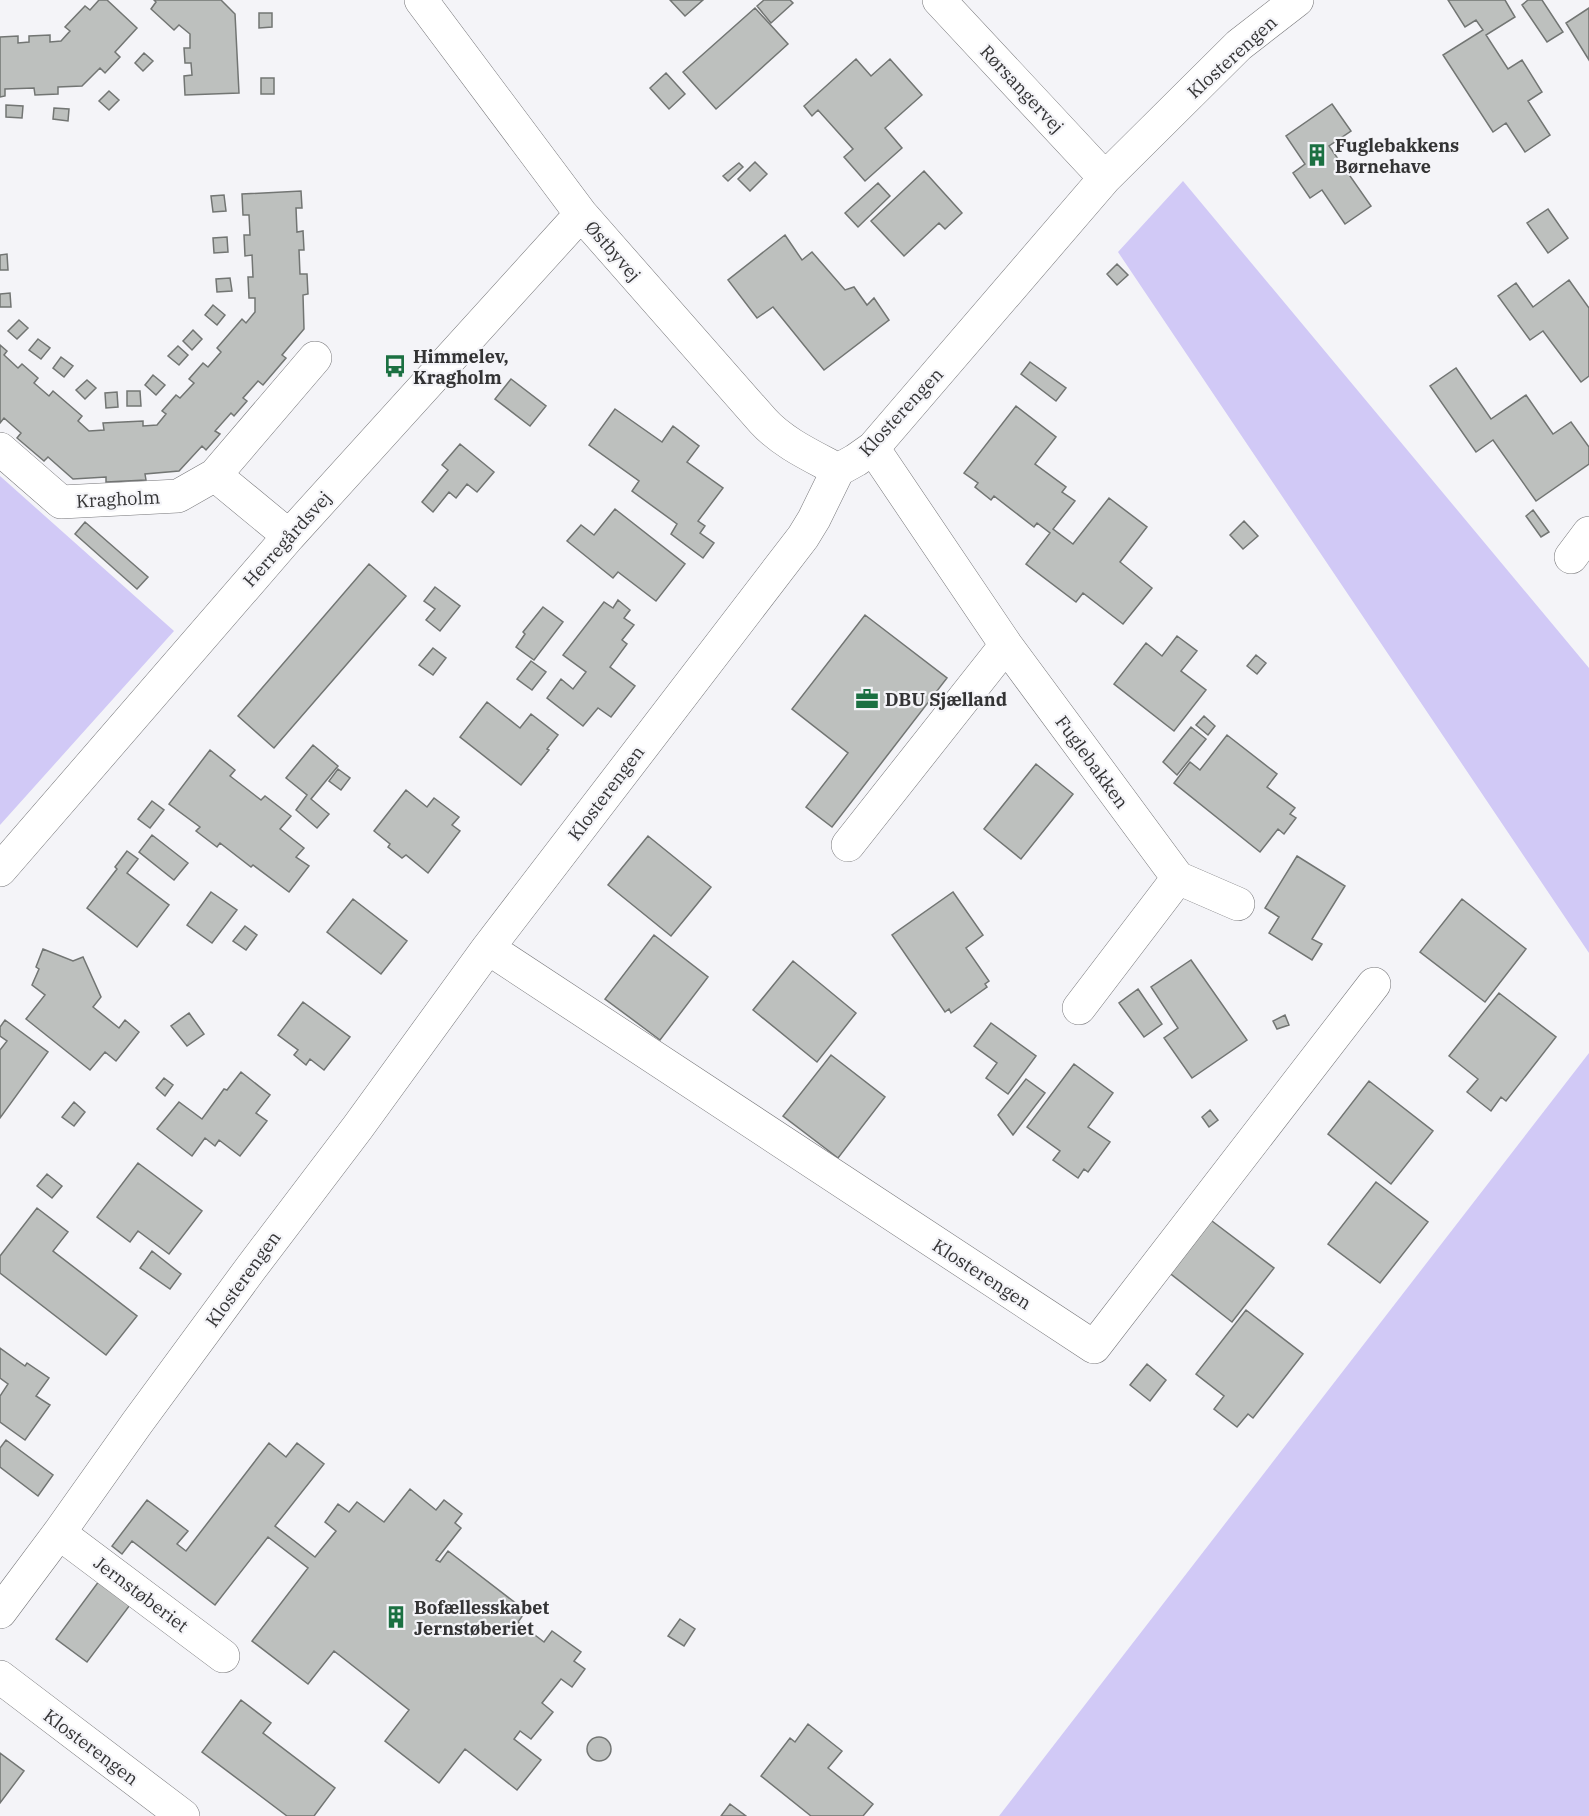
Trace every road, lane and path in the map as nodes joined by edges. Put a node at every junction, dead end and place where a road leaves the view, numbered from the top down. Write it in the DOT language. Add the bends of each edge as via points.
graph roads {
  1 [pos="421,0"];
  2 [pos="939,0"];
  3 [pos="1297,0"];
  4 [pos="1105,178"];
  5 [pos="581,214"];
  6 [pos="315,358"];
  7 [pos="0,448"];
  8 [pos="873,448"];
  9 [pos="838,470"];
  10 [pos="215,475"];
  11 [pos="289,536"];
  12 [pos="1006,645"];
  13 [pos="848,846"];
  14 [pos="0,870"];
  15 [pos="1178,878"];
  16 [pos="1238,904"];
  17 [pos="488,948"];
  18 [pos="1374,984"];
  19 [pos="1079,1008"];
  20 [pos="59,1533"];
  21 [pos="0,1612"];
  22 [pos="223,1656"];
  23 [pos="0,1677"];
  24 [pos="183,1816"];
  1 -- 5 [label="street, Østbyvej"];
  2 -- 4 [label="street, Rørsangervej"];
  3 -- 4 [label="street, Klosterengen" via="1239,45"];
  4 -- 8 [label="street, Klosterengen"];
  5 -- 9 [label="street, Østbyvej" via="770,428"];
  5 -- 11 [label="street, Herregårdsvej"];
  6 -- 10 [label="street, Kragholm"];
  7 -- 10 [label="street, Kragholm" via="61,501 178,496"];
  8 -- 9 [label="street, Klosterengen"];
  8 -- 12 [label="street, Fuglebakken"];
  9 -- 17 [label="street, Klosterengen" via="803,537"];
  10 -- 11 [label="street"];
  11 -- 14 [label="street, Herregårdsvej"];
  12 -- 13 [label="street"];
  12 -- 15 [label="street, Fuglebakken"];
  15 -- 16 [label="street"];
  15 -- 19 [label="street"];
  17 -- 18 [label="street, Klosterengen" via="1094,1347"];
  17 -- 20 [label="street, Klosterengen"];
  20 -- 21 [label="street, Klosterengen"];
  20 -- 22 [label="street, Jernstøberiet"];
  23 -- 24 [label="street, Klosterengen"];
}
